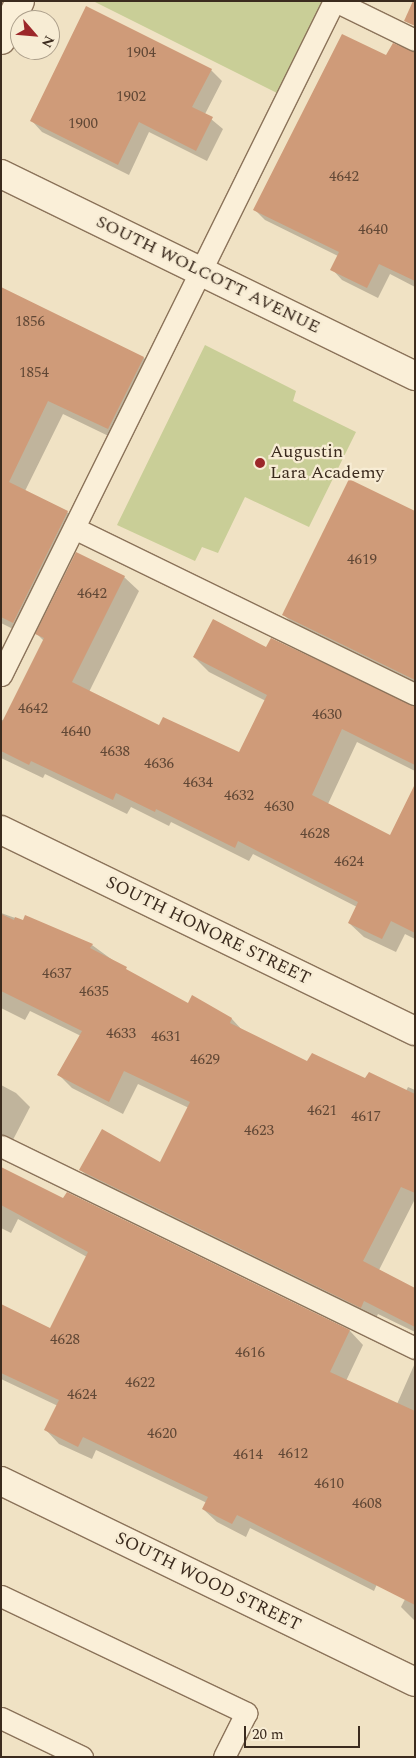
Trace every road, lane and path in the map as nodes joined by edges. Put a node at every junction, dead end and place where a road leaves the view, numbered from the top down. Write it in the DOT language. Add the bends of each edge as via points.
graph roads {
  1 [pos="20,1"];
  2 [pos="335,1"];
  3 [pos="1,40"];
  4 [pos="415,40"];
  5 [pos="1,174"];
  6 [pos="200,271"];
  7 [pos="415,376"];
  8 [pos="74,528"];
  9 [pos="1,675"];
  10 [pos="415,694"];
  11 [pos="1,830"];
  12 [pos="415,1031"];
  13 [pos="1,1146"];
  14 [pos="415,1348"];
  15 [pos="1,1481"];
  16 [pos="1,1596"];
  17 [pos="415,1682"];
  18 [pos="1,1718"];
  19 [pos="82,1757"];
  20 [pos="224,1757"];
  1 -- 3 [label="street"];
  2 -- 4 [label="lane"];
  2 -- 6 [label="lane"];
  5 -- 6 [label="street, SOUTH WOLCOTT AVENUE"];
  6 -- 7 [label="street, SOUTH WOLCOTT AVENUE"];
  6 -- 8 [label="lane"];
  8 -- 9 [label="lane"];
  8 -- 10 [label="lane"];
  11 -- 12 [label="street, SOUTH HONORE STREET"];
  13 -- 14 [label="lane"];
  15 -- 17 [label="street, SOUTH WOOD STREET"];
  16 -- 20 [label="lane" via="246,1714"];
  18 -- 19 [label="lane"];
}
